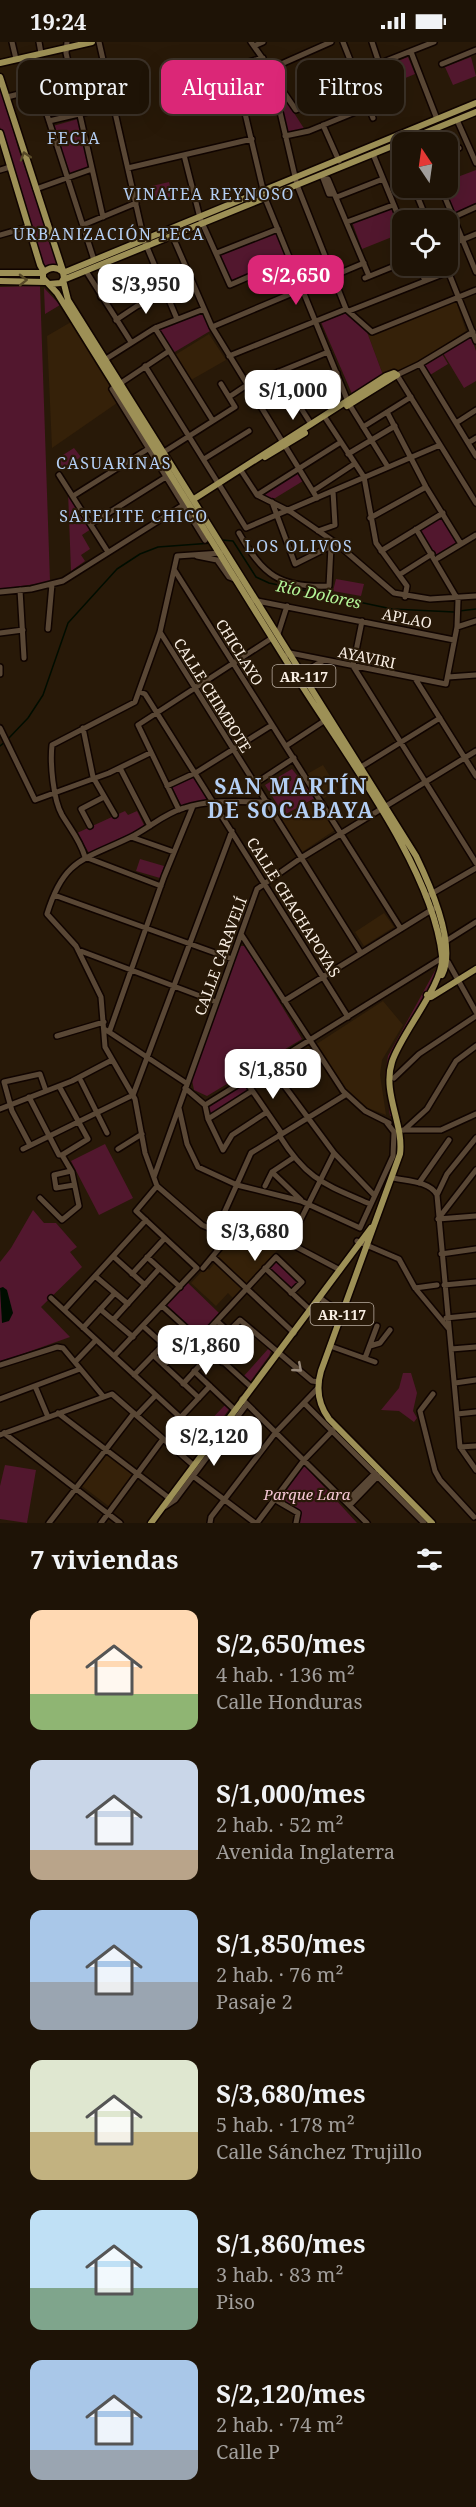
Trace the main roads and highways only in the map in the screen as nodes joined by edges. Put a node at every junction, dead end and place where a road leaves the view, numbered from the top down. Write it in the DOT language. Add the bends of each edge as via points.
graph roads {
  1 [pos="92,42"];
  2 [pos="67,45"];
  3 [pos="0,63"];
  4 [pos="0,78"];
  5 [pos="476,103"];
  6 [pos="476,112"];
  7 [pos="0,133"];
  8 [pos="296,182"];
  9 [pos="202,221"];
  10 [pos="146,242"];
  11 [pos="0,273"];
  12 [pos="44,273"];
  13 [pos="63,276"];
  14 [pos="0,281"];
  15 [pos="47,283"];
  16 [pos="397,375"];
  17 [pos="118,384"];
  18 [pos="349,402"];
  19 [pos="284,444"];
  20 [pos="219,484"];
  21 [pos="189,502"];
  22 [pos="220,548"];
  23 [pos="253,600"];
  24 [pos="286,655"];
  25 [pos="327,720"];
  26 [pos="383,808"];
  27 [pos="433,909"];
  28 [pos="445,960"];
  29 [pos="476,969"];
  30 [pos="429,996"];
  31 [pos="401,1128"];
  32 [pos="380,1209"];
  33 [pos="361,1243"];
  34 [pos="339,1269"];
  35 [pos="293,1331"];
  36 [pos="154,1521"];
  37 [pos="432,1523"];
  1 -- 2 [label="main road"];
  2 -- 3 [label="main road"];
  13 -- 4 [label="main road, one-way"];
  5 -- 8 [label="main road"];
  6 -- 8 [label="main road" via="323,177"];
  7 -- 12 [label="main road"];
  8 -- 9 [label="main road"];
  9 -- 10 [label="main road"];
  9 -- 10 [label="main road"];
  10 -- 13 [label="main road" via="94,260"];
  10 -- 13 [label="main road" via="86,271"];
  11 -- 12 [label="main road"];
  12 -- 13 [label="main road" via="55,268"];
  12 -- 15 [label="main road, AR-117"];
  13 -- 15 [label="main road" via="55,285"];
  13 -- 17 [label="main road, AR-117" via="66,295"];
  14 -- 15 [label="main road, one-way"];
  15 -- 17 [label="main road, AR-117"];
  16 -- 18 [label="main road" via="390,374"];
  17 -- 21 [label="main road, AR-117"];
  17 -- 21 [label="main road, AR-117" via="164,452"];
  18 -- 19 [label="main road"];
  18 -- 19 [label="main road"];
  19 -- 20 [label="main road"];
  19 -- 20 [label="main road"];
  20 -- 21 [label="main road"];
  21 -- 22 [label="main road, AR-117"];
  22 -- 23 [label="main road, AR-117"];
  22 -- 23 [label="main road, AR-117"];
  23 -- 24 [label="main road, AR-117"];
  24 -- 25 [label="main road, AR-117"];
  24 -- 25 [label="main road, AR-117" via="303,673"];
  25 -- 26 [label="main road, AR-117"];
  25 -- 26 [label="main road, AR-117" via="361,767"];
  26 -- 27 [label="main road, AR-117"];
  27 -- 28 [label="main road, AR-117"];
  27 -- 28 [label="main road, AR-117" via="446,941"];
  28 -- 30 [label="main road, AR-117"];
  29 -- 30 [label="main road"];
  30 -- 31 [label="main road, AR-117" via="399,1054 394,1078"];
  30 -- 31 [label="main road, AR-117" via="392,1062 391,1092"];
  31 -- 32 [label="main road, AR-117" via="400,1154"];
  32 -- 33 [label="main road"];
  32 -- 33 [label="main road, AR-117"];
  33 -- 34 [label="main road"];
  33 -- 37 [label="main road, AR-117" via="318,1385 324,1411 334,1429"];
  34 -- 35 [label="main road"];
  34 -- 35 [label="main road"];
  35 -- 36 [label="main road"];
}
